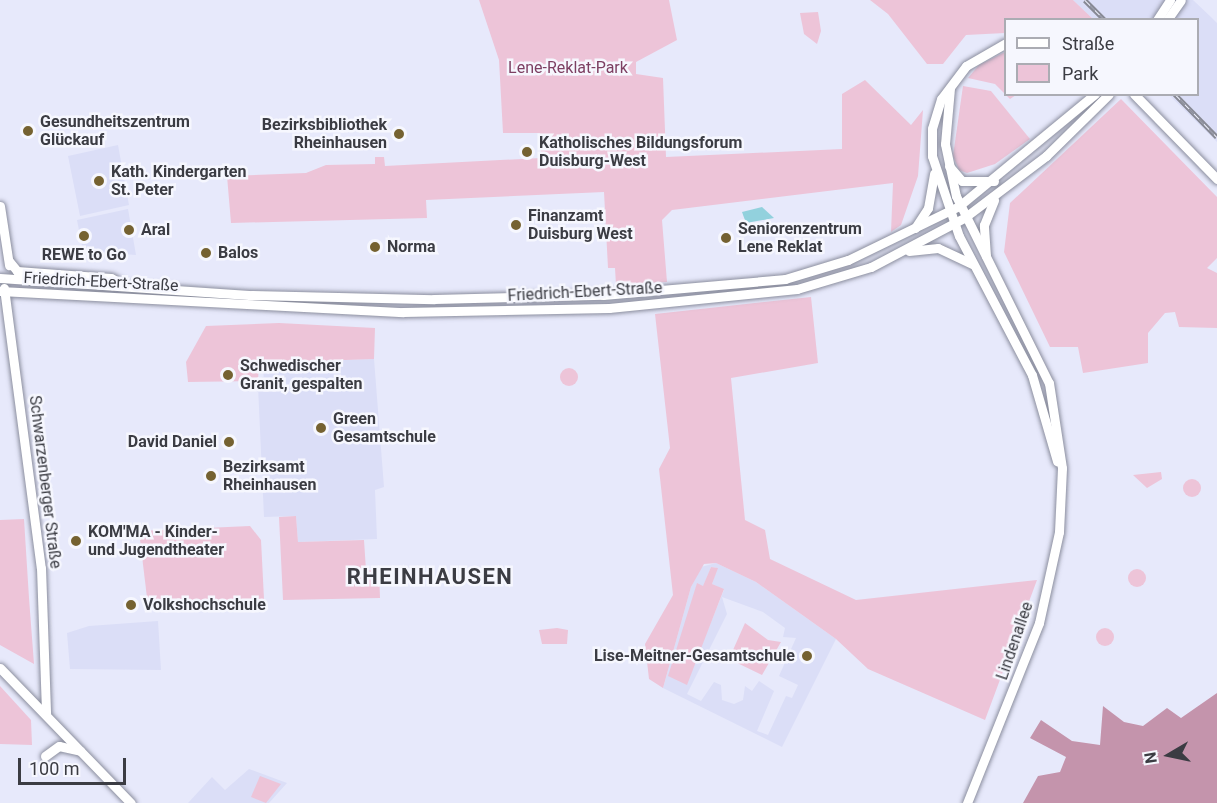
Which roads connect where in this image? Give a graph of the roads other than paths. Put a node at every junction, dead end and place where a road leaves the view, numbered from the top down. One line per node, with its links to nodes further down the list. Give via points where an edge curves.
1 (1170, 0): 3 (main road)
2 (1181, 0): 4 (main road)
3 (1157, 18)
4 (1168, 18)
5 (1004, 43): 6 (main road, via 976,57)
6 (950, 88): 10 (main road, Lindenallee); 11 (main road, via 935,114)
7 (1093, 96): 13 (main road, Friedrich-Ebert-Straße)
8 (1107, 96): 14 (main road, Friedrich-Ebert-Straße, via 1046,156)
9 (1136, 96): 12 (main road)
10 (947, 164): 13 (main road, via 962,181); 16 (main road, Lindenallee)
11 (934, 169): 17 (main road, Lindenallee); 20 (main road, via 928,208)
12 (1217, 179)
13 (996, 180): 16 (main road, Friedrich-Ebert-Straße)
14 (995, 198): 18 (main road, Friedrich-Ebert-Straße); 23 (main road, via 984,225)
15 (0, 206): 22 (main road, Schwarzenberger Straße)
16 (959, 206): 17 (main road, Friedrich-Ebert-Straße); 18 (main road, Lindenallee)
17 (948, 212): 19 (main road, Lindenallee); 20 (main road, Friedrich-Ebert-Straße)
18 (964, 218): 19 (main road, Friedrich-Ebert-Straße); 23 (main road, Lindenallee)
19 (954, 224): 21 (main road, Friedrich-Ebert-Straße); 24 (main road, Lindenallee)
20 (913, 231): 26 (main road, Friedrich-Ebert-Straße, via 800,276 645,292 386,299)
21 (904, 252): 24 (main road, via 938,248); 27 (main road, Friedrich-Ebert-Straße, via 797,289 609,308 294,310)
22 (9, 261): 25 (main road, Schwarzenberger Straße); 26 (main road, Friedrich-Ebert-Straße, via 17,271 111,278)
23 (987, 261): 28 (main road, Lindenallee, via 1025,327 1048,383 1060,431)
24 (972, 265): 28 (main road, Lindenallee, via 1032,375)
25 (2, 276): 26 (main road, Friedrich-Ebert-Straße); 27 (main road, Schwarzenberger Straße)
26 (125, 286)
27 (3, 291): 30 (main road, Schwarzenberger Straße, via 41,568)
28 (1060, 481): 34 (main road, Lindenallee, via 1059,532 1039,623)
29 (0, 668): 30 (main road)
30 (46, 714): 31 (main road)
31 (81, 751): 32 (main road, via 59,746); 33 (main road)
32 (45, 756)
33 (131, 803)
34 (967, 803)

